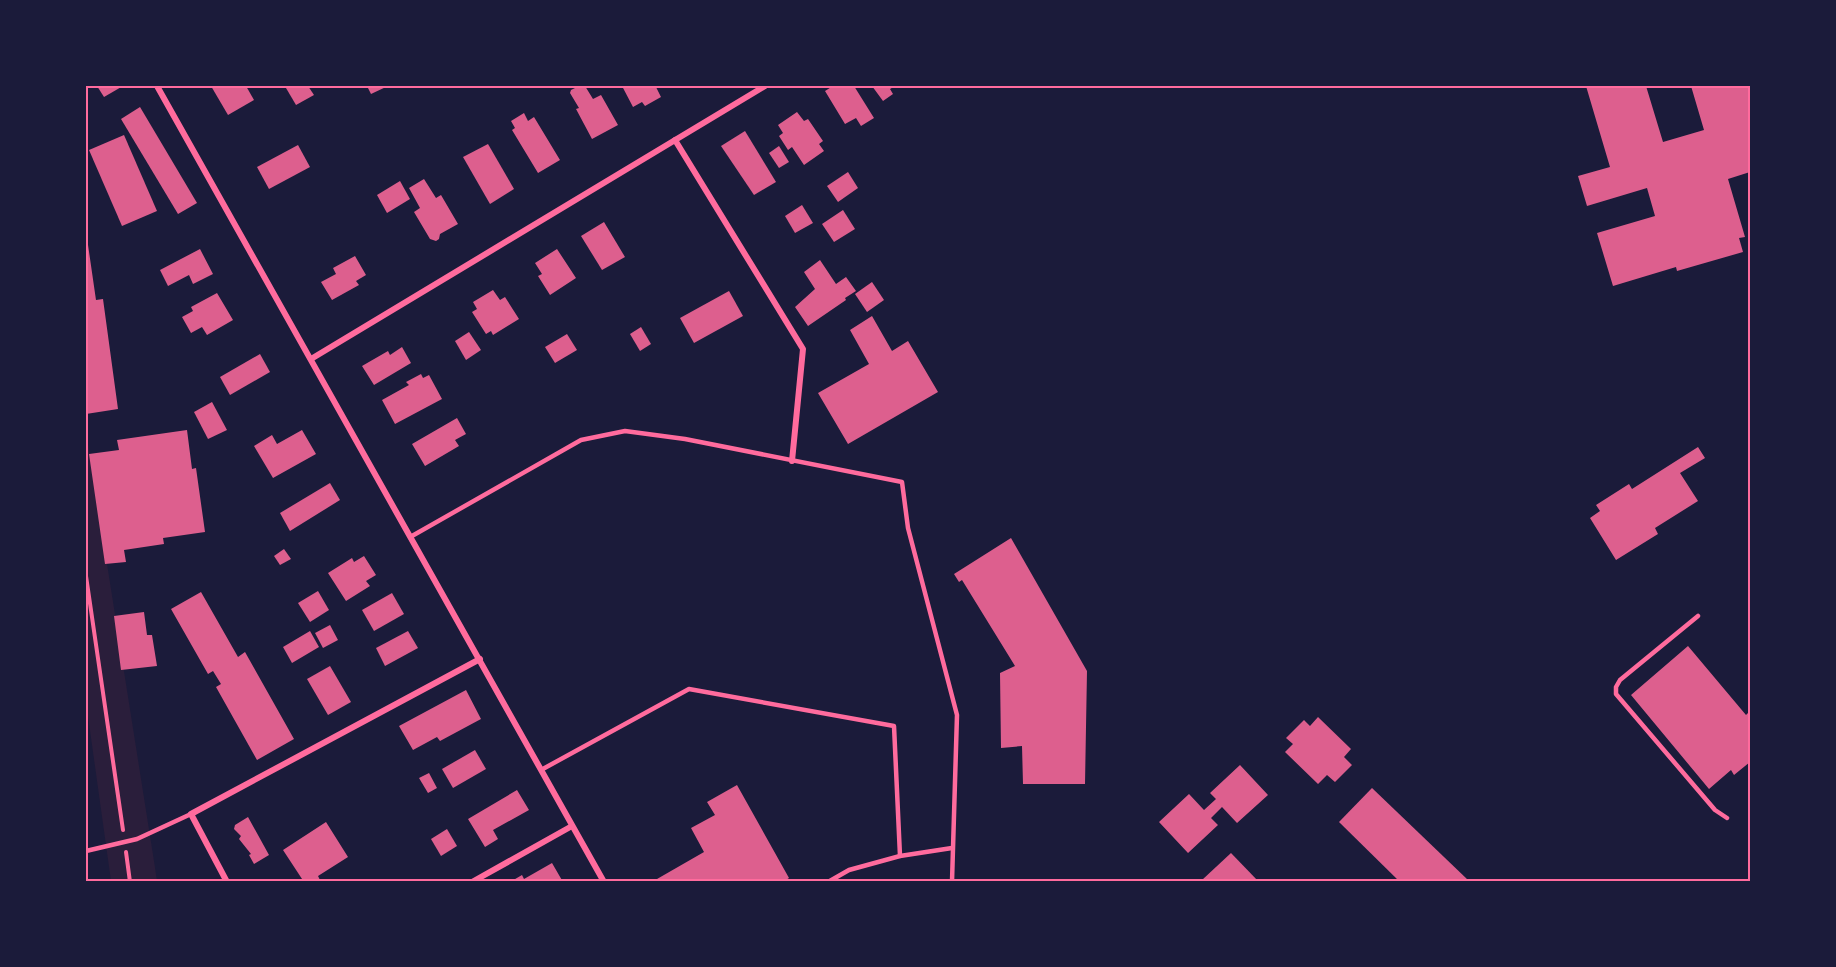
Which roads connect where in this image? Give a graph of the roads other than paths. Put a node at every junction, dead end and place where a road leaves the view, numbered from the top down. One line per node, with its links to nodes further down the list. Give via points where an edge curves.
1 (157, 86): 4 (street)
2 (765, 86): 3 (street)
3 (675, 140): 4 (street); 5 (street, via 803,350)
4 (311, 359): 6 (street)
5 (792, 461): 6 (lane, via 625,431 581,440); 13 (lane, via 902,482 908,528 957,715)
6 (412, 536): 8 (street)
7 (1698, 616): 11 (lane, via 1620,680 1616,694 1715,810)
8 (480, 659): 9 (street); 10 (street)
9 (541, 770): 12 (street); 15 (lane, via 689,688 894,726)
10 (191, 814): 14 (lane, via 137,839); 16 (street)
11 (1727, 818)
12 (572, 826): 17 (street); 18 (street)
13 (952, 848): 15 (lane); 20 (lane)
14 (86, 851)
15 (900, 856): 19 (lane, via 849,870)
16 (227, 882)
17 (472, 882)
18 (604, 882)
19 (828, 882)
20 (952, 882)

